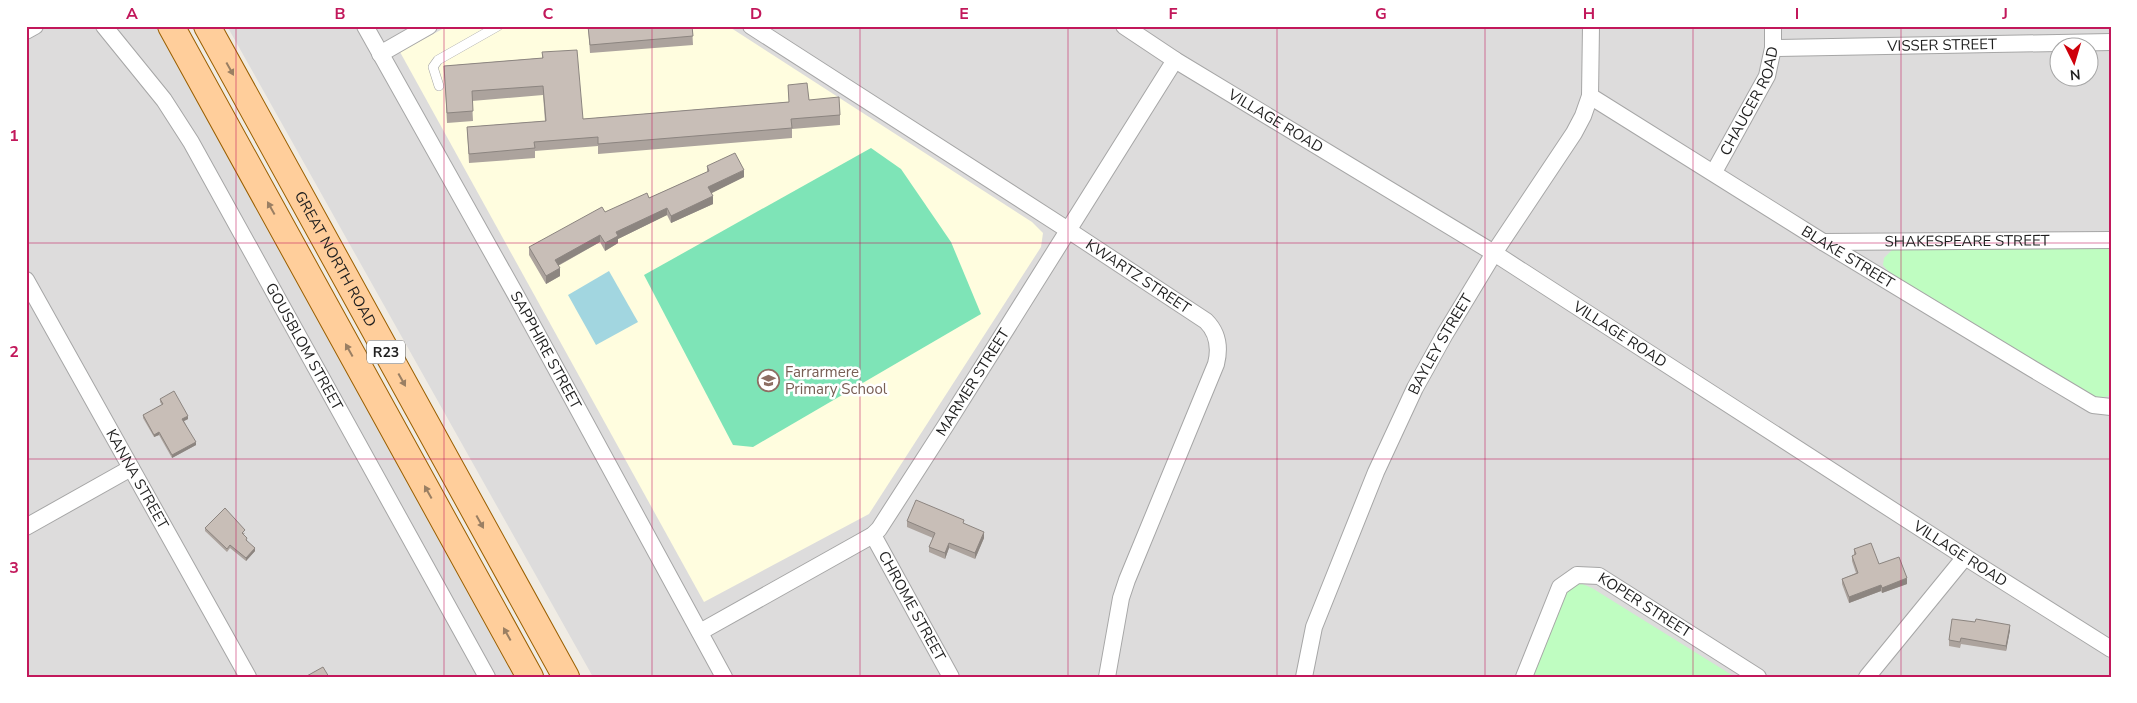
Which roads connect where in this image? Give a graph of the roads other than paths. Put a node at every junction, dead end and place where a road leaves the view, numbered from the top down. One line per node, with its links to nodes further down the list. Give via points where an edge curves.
1 (35, 26): 12 (street)
2 (104, 26): 33 (street, GOUSBLOM STREET, via 164,100 191,142)
3 (172, 26): 34 (main road, R23, one-way to 3)
4 (207, 26): 35 (main road, GREAT NORTH ROAD / R23, one-way to 35)
5 (365, 26): 15 (street, SAPPHIRE STREET)
6 (429, 26): 15 (street)
7 (498, 26): 17 (lane, via 438,60 433,67)
8 (751, 26): 20 (street, KWARTZ STREET)
9 (1124, 26): 16 (street, VILLAGE ROAD)
10 (1591, 26): 18 (street, BAYLEY STREET)
11 (1773, 26): 14 (street, CHAUCER ROAD)
12 (26, 31)
13 (2111, 42): 14 (street, VISSER STREET)
14 (1774, 48): 19 (street, CHAUCER ROAD, via 1767,76)
15 (380, 54): 30 (street, SAPPHIRE STREET)
16 (1175, 60): 20 (street, MARMER STREET); 23 (street, VILLAGE ROAD)
17 (439, 86)
18 (1590, 96): 19 (street, BLAKE STREET); 23 (street, BAYLEY STREET, via 1574,133)
19 (1714, 172): 22 (street, BLAKE STREET)
20 (1068, 230): 28 (street, MARMER STREET, via 946,426); 38 (street, KWARTZ STREET, via 1206,321 1218,342 1216,364 1121,598)
21 (2111, 240): 22 (street, SHAKESPEARE STREET)
22 (1823, 242): 25 (street, BLAKE STREET, via 2093,404)
23 (1494, 253): 29 (street, VILLAGE ROAD); 39 (street, BAYLEY STREET, via 1445,334 1398,423 1314,627)
24 (27, 284): 26 (street, KANNA STREET)
25 (2111, 407)
26 (131, 468): 27 (street); 32 (street, KANNA STREET)
27 (26, 527)
28 (873, 535): 30 (street, MARMER STREET); 37 (street, CHROME STREET)
29 (1965, 557): 31 (street, VILLAGE ROAD); 42 (street)
30 (700, 632): 36 (street, SAPPHIRE STREET)
31 (2111, 649)
32 (248, 677)
33 (487, 677)
34 (530, 677)
35 (566, 677)
36 (724, 677)
37 (951, 677)
38 (1107, 677)
39 (1304, 677)
40 (1524, 677): 41 (street, KOPER STREET, via 1560,587 1577,575 1588,575 1599,576 1616,586)
41 (1758, 677)
42 (1868, 677)

